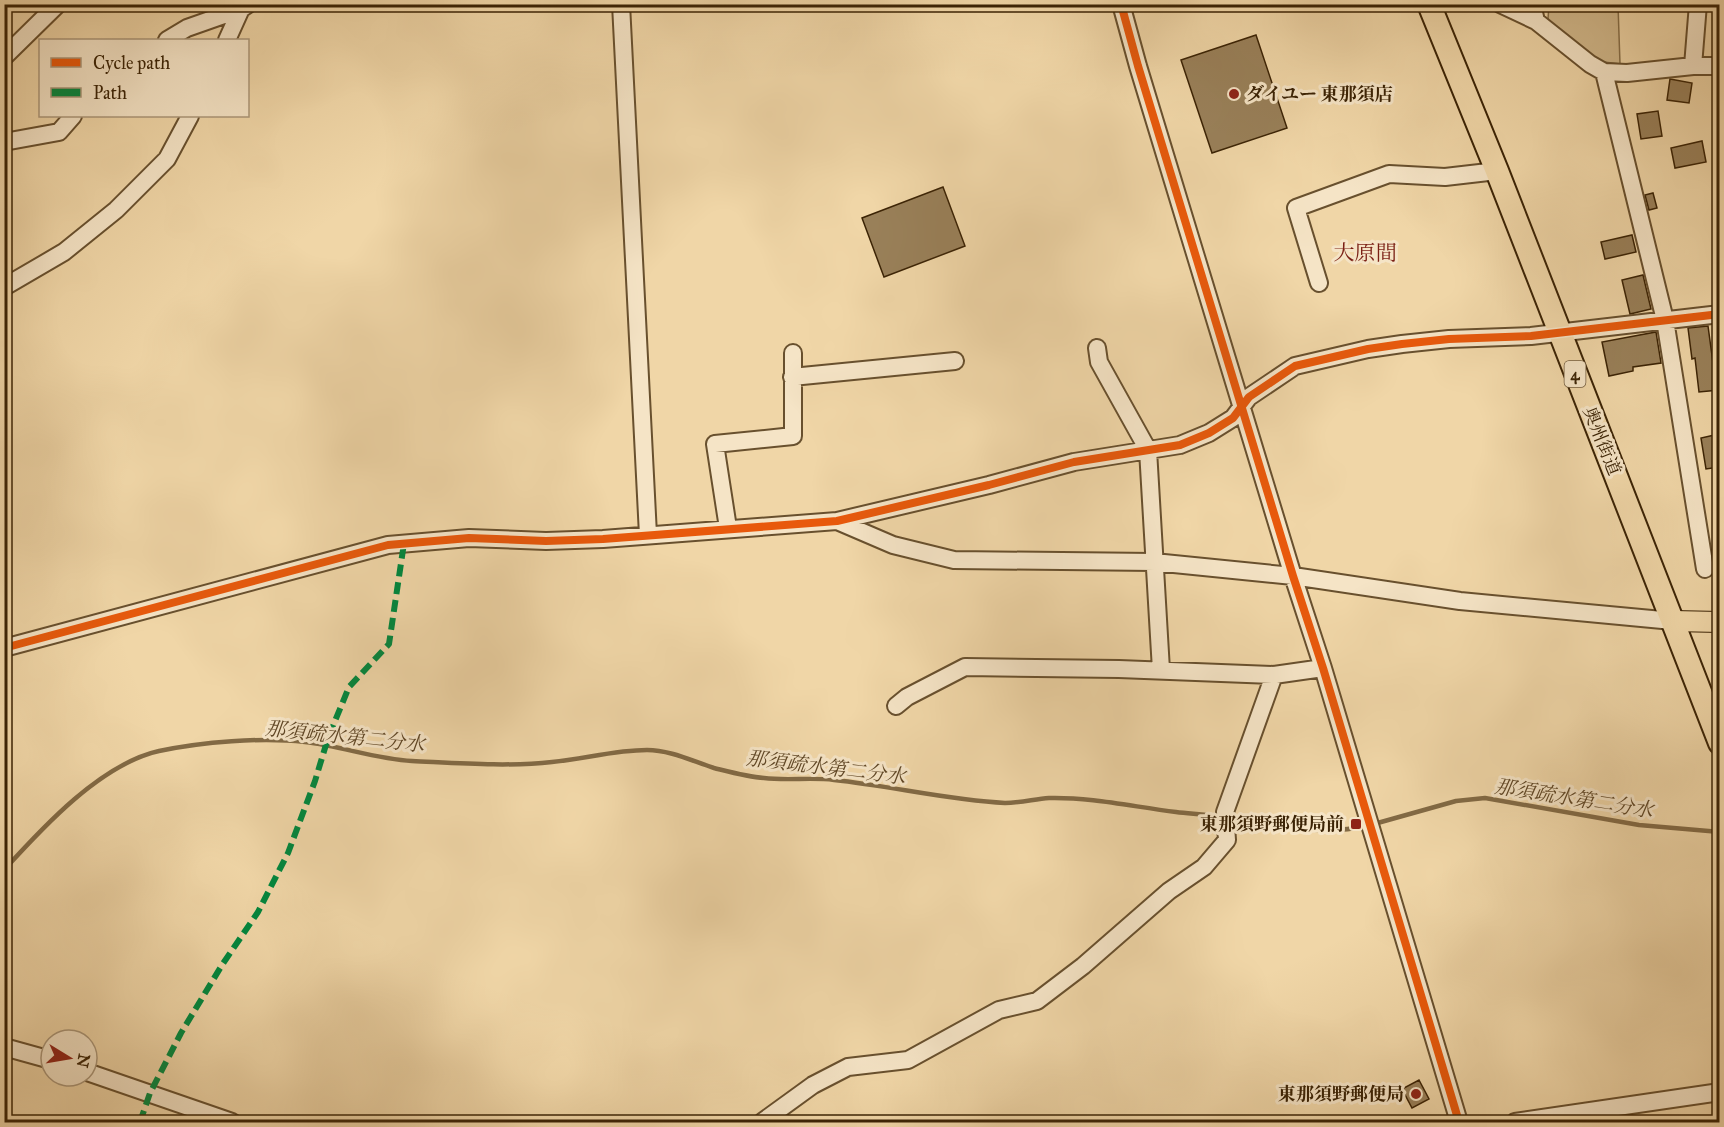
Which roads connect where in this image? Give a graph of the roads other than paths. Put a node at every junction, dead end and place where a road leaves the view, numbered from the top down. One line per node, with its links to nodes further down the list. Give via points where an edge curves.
1 (58, 4): 11 (street)
2 (621, 4): 32 (street)
3 (1121, 4): 28 (street)
4 (1500, 4): 8 (street)
5 (1698, 4): 12 (street)
6 (245, 7): 9 (street, via 187,28); 10 (street)
7 (1433, 9): 18 (highway, 奥州街道 / 4)
8 (1534, 13): 14 (street)
9 (169, 39)
10 (228, 39)
11 (4, 57)
12 (1692, 66): 13 (street); 14 (street)
13 (1719, 66)
14 (1604, 72): 22 (street)
15 (72, 117): 17 (street, via 59,132)
16 (189, 117): 20 (street, via 167,159 116,210 64,252)
17 (4, 142)
18 (1497, 171): 19 (street, via 1445,177 1389,174 1296,208); 23 (highway, 奥州街道 / 4)
19 (1319, 283)
20 (4, 287)
21 (1719, 314): 22 (street)
22 (1665, 320): 23 (street); 34 (street)
23 (1559, 333): 28 (street, via 1449,339 1368,349 1295,366); 36 (highway, 奥州街道 / 4)
24 (1097, 348): 29 (street, via 1099,362)
25 (793, 353): 27 (street)
26 (955, 362): 27 (street)
27 (792, 376): 31 (street, via 793,436 715,444)
28 (1241, 407): 29 (street, via 1233,418 1209,434 1180,445); 35 (street)
29 (1149, 450): 30 (street, via 1074,462); 33 (street)
30 (837, 521): 31 (street); 33 (street, via 893,545 954,560)
31 (728, 528): 32 (street)
32 (648, 535): 38 (street, via 546,541 469,538 388,545)
33 (1154, 562): 35 (street); 40 (street)
34 (1705, 569)
35 (1293, 576): 36 (street, via 1460,601); 39 (street)
36 (1673, 621): 37 (main road); 43 (highway, 奥州街道 / 4)
37 (1719, 622)
38 (4, 648)
39 (1323, 668): 41 (street); 50 (street)
40 (1161, 670): 41 (street); 42 (street, via 965,667)
41 (1274, 675): 49 (street, via 1225,812 1227,840 1204,867 1169,891 1037,1001 999,1010 908,1060 848,1067 813,1085)
42 (896, 706)
43 (1719, 743)
44 (4, 1047): 45 (street)
45 (39, 1057)
46 (99, 1076): 48 (street)
47 (1719, 1092): 51 (street)
48 (232, 1122)
49 (762, 1122)
50 (1459, 1122)
51 (1515, 1122)

